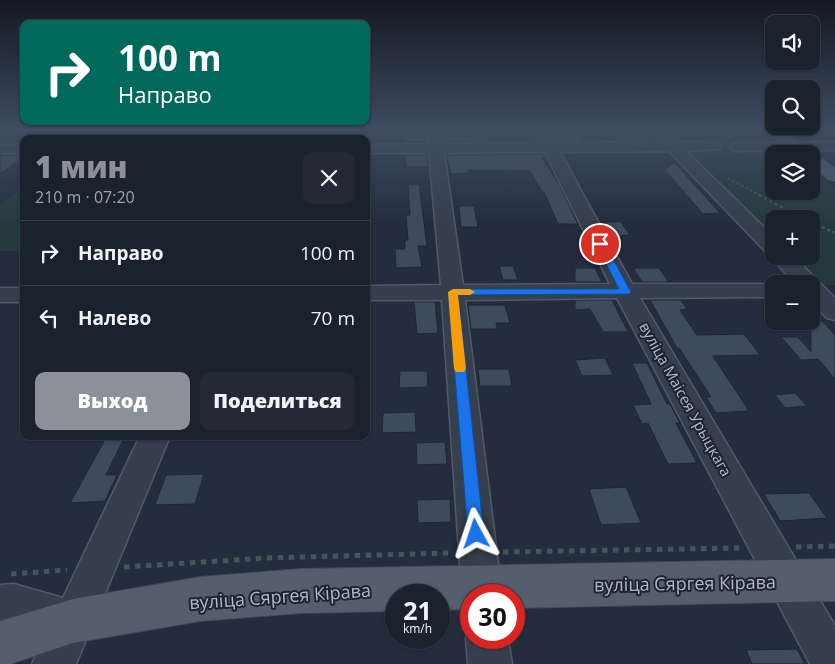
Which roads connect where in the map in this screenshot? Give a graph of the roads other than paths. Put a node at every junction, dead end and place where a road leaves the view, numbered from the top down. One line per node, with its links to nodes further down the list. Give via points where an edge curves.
1 (437, 162): 10 (street)
2 (558, 162): 11 (street, вуліца Маісея Урыцкага)
3 (689, 162): 6 (street)
4 (820, 165): 5 (main road)
5 (835, 176)
6 (765, 240)
7 (791, 265): 8 (street)
8 (802, 275)
9 (765, 290): 11 (street)
10 (453, 292): 11 (street); 12 (street); 19 (street)
11 (626, 292): 18 (street, вуліца Маісея Урыцкага)
12 (370, 293)
13 (820, 293): 16 (street)
14 (0, 294): 15 (street)
15 (20, 294)
16 (835, 312)
17 (153, 440): 22 (street)
18 (779, 564): 19 (main road, вуліца Сяргея Кірава); 20 (main road, вуліца Сяргея Кірава); 27 (street, вуліца Маісея Урыцкага)
19 (480, 578): 22 (main road, вуліца Сяргея Кірава, via 200,599)
20 (835, 580)
21 (0, 604): 22 (street, via 14,604)
22 (73, 621): 23 (main road, вуліца Сяргея Кірава); 25 (street)
23 (0, 644)
24 (488, 649): 26 (street)
25 (54, 664)
26 (490, 664)
27 (833, 664)

